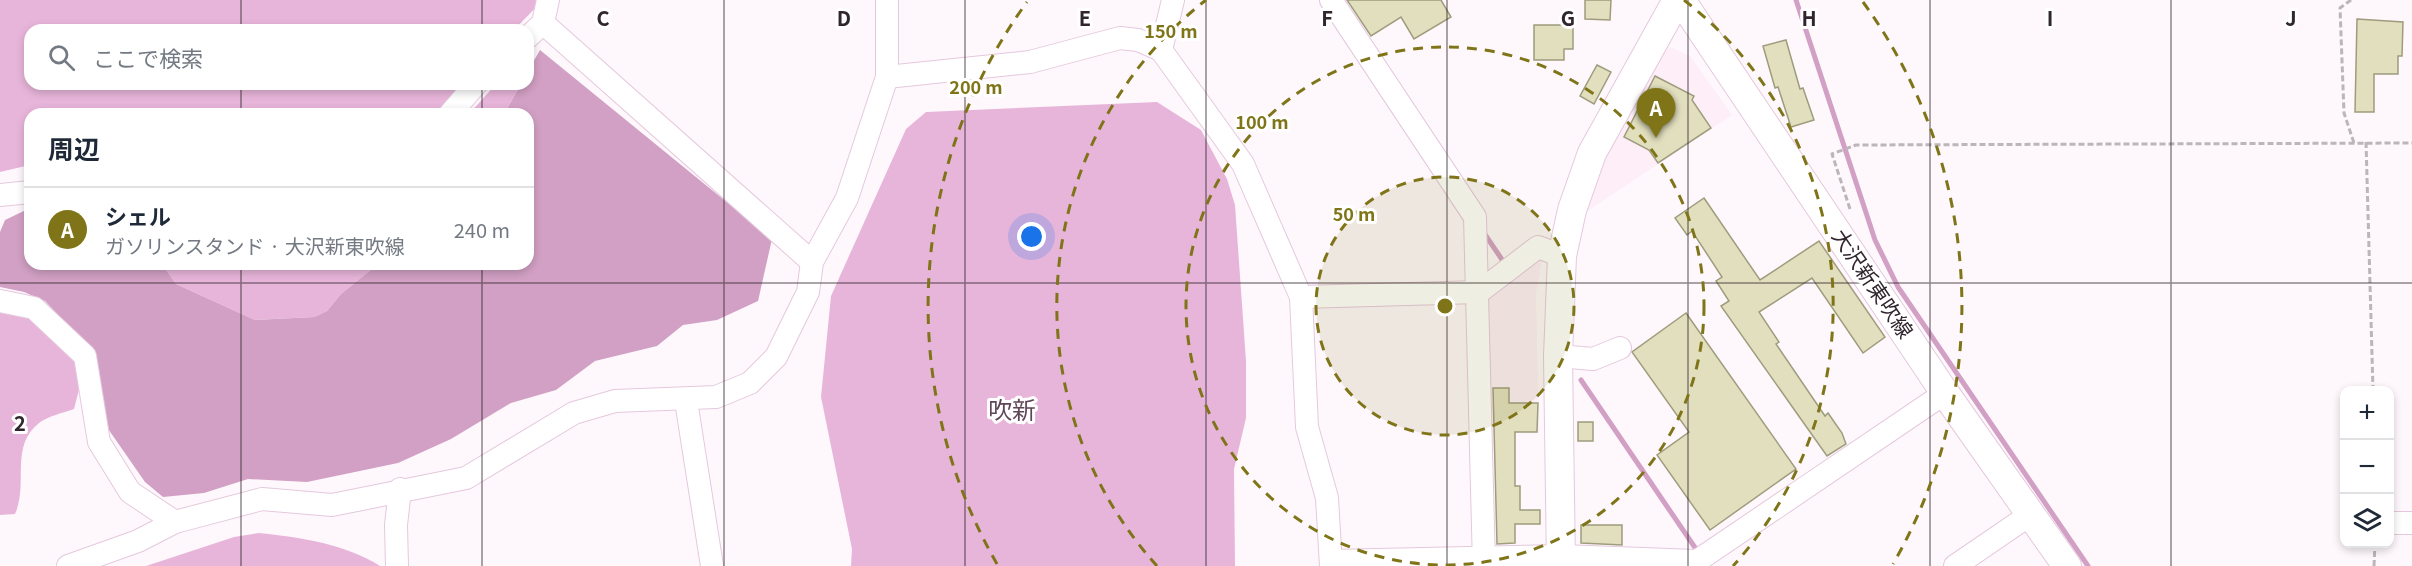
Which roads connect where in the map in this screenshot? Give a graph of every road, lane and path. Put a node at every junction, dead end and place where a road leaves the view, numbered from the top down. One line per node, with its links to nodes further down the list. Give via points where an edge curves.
1 (548, 0): 7 (street)
2 (887, 0): 9 (street)
3 (1173, 0): 8 (street)
4 (1330, 0): 20 (street, via 1475,217)
5 (1679, 0): 18 (main road, 大沢新東吹線, via 1592,153 1572,210); 26 (main road, 大沢新東吹線)
6 (2351, 0): 13 (path, via 2340,8 2344,113)
7 (536, 30): 19 (street)
8 (1161, 50): 9 (street, via 1138,40 1120,38 1030,62); 21 (street, via 1243,164)
9 (887, 77): 19 (street, via 847,198)
10 (471, 90): 11 (street)
11 (455, 108)
12 (2366, 142): 13 (path); 14 (path); 25 (path)
13 (2354, 143): 17 (path, via 1856,145 1832,154)
14 (2412, 143)
15 (24, 193): 16 (street)
16 (0, 195)
17 (1851, 210)
18 (1562, 256): 20 (street, via 1538,247); 24 (main road, 大沢新東吹線)
19 (812, 262): 27 (street, via 808,292 776,357 741,389)
20 (1479, 292): 21 (street); 35 (street)
21 (1301, 297): 37 (street, via 1307,427 1327,498)
22 (0, 301): 30 (street, via 34,308 85,356 99,442 130,492)
23 (1620, 348): 24 (street, via 1593,360)
24 (1558, 356): 34 (main road, 大沢新東吹線)
25 (2373, 386)
26 (1945, 393): 29 (main road, 大沢新東吹線); 38 (street)
27 (686, 400): 28 (street, via 615,401 574,413 466,478); 41 (street)
28 (400, 489): 30 (street, via 332,504 262,499); 40 (street)
29 (2031, 514): 36 (main road, 大沢新東吹線); 42 (street)
30 (175, 522): 39 (street, via 138,541)
31 (2394, 523): 32 (street)
32 (2412, 523)
33 (2375, 548): 43 (path)
34 (1561, 561): 35 (street); 38 (street)
35 (1484, 563): 37 (street)
36 (2058, 563)
37 (1331, 564)
38 (1698, 564)
39 (68, 566)
40 (397, 566)
41 (712, 566)
42 (1955, 566)
43 (2374, 566)

